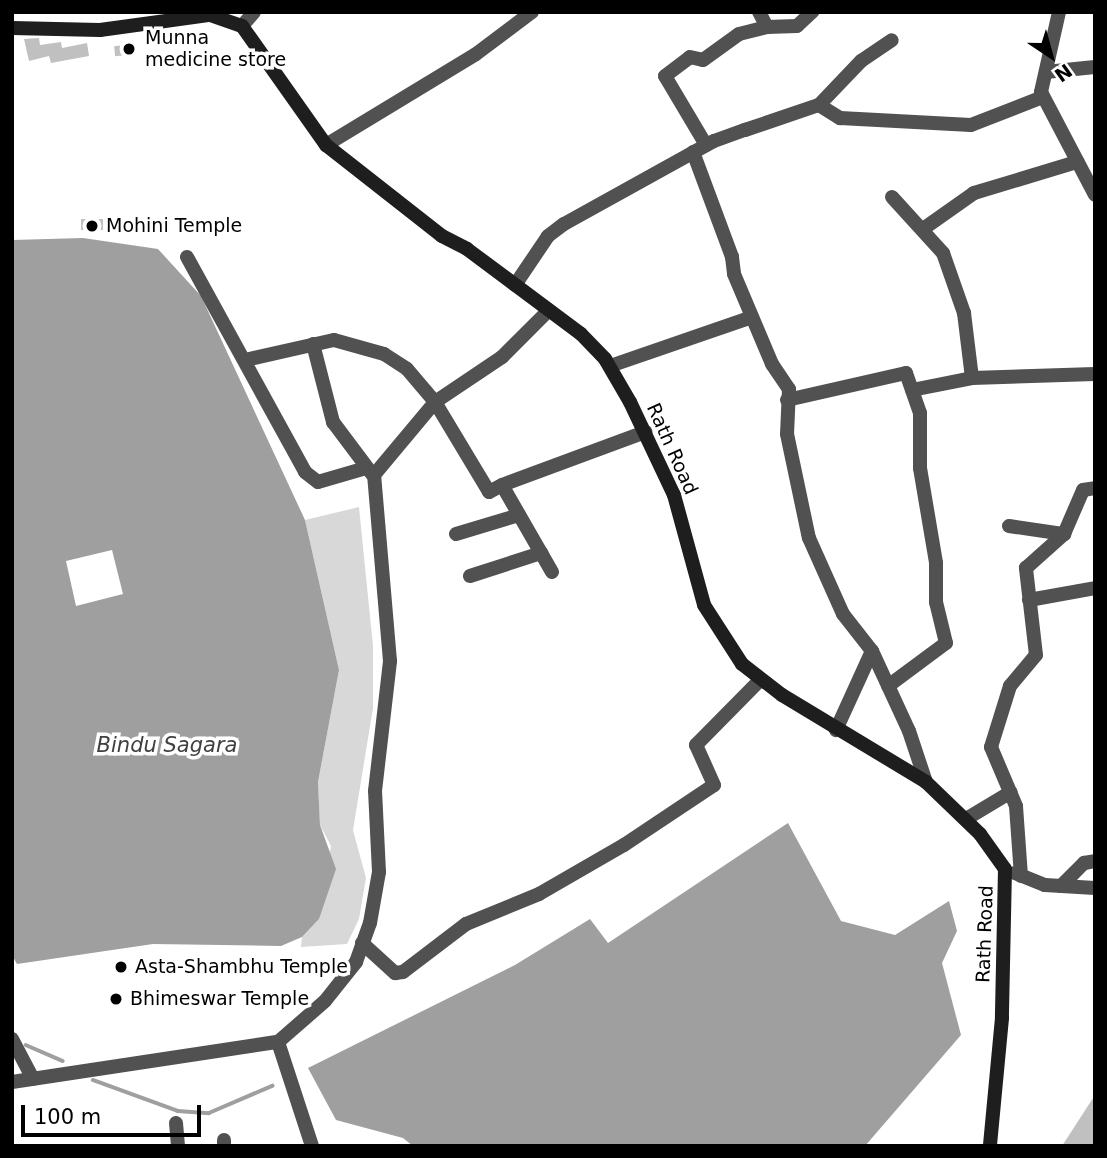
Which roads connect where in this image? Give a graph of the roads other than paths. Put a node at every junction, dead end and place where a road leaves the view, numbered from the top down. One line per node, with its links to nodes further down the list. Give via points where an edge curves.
1 (254, 12): 7 (street)
2 (532, 12): 15 (street, via 476,54)
3 (759, 12): 8 (street)
4 (812, 12): 8 (street, via 797,26)
5 (1059, 12): 12 (street)
6 (196, 14): 7 (street); 9 (street, via 100,30)
7 (242, 26): 15 (street, Rath Road)
8 (767, 27): 16 (street, via 739,34 703,60 690,57 666,76)
9 (12, 28)
10 (892, 40): 14 (street, via 861,61)
11 (1095, 67): 12 (street)
12 (1046, 72): 13 (street)
13 (1043, 97): 14 (street, via 971,125 852,120); 17 (street)
14 (819, 105): 16 (street)
15 (326, 145): 22 (street, Rath Road, via 442,236)
16 (699, 149): 22 (street, via 548,236); 24 (street)
17 (1085, 168): 18 (street); 20 (street, via 974,193)
18 (1095, 195)
19 (892, 197): 20 (street)
20 (923, 229): 29 (street, via 943,253 964,313)
21 (187, 257): 26 (street)
22 (515, 285): 23 (street, Rath Road)
23 (549, 310): 27 (street, Rath Road, via 581,334); 32 (street, via 502,357)
24 (752, 317): 27 (street); 31 (street, via 789,389)
25 (313, 344): 26 (street); 32 (street, via 334,340 384,354 407,369); 34 (street, via 333,422)
26 (245, 359): 34 (street, via 312,480)
27 (610, 366): 33 (street, Rath Road)
28 (1095, 374): 29 (street)
29 (972, 378): 30 (street)
30 (912, 390): 31 (street, via 906,373); 48 (street, via 920,413 920,468 936,564 936,603 946,643)
31 (787, 400): 46 (street, via 787,434 809,538 843,614)
32 (435, 402): 34 (street); 35 (street, via 489,492)
33 (645, 432): 35 (street); 47 (street, Rath Road, via 674,495 704,605 743,664)
34 (370, 472): 58 (street, via 390,662 374,791 379,872)
35 (502, 485): 37 (street)
36 (1095, 488): 40 (street, via 1083,490)
37 (519, 515): 39 (street); 41 (street)
38 (1009, 526): 40 (street)
39 (456, 534)
40 (1064, 534): 45 (street, via 1026,568)
41 (541, 553): 42 (street); 43 (street)
42 (552, 572)
43 (470, 576)
44 (1095, 588): 45 (street)
45 (1029, 600): 51 (street, via 1036,655 1010,686 991,747)
46 (872, 651): 48 (street); 49 (street)
47 (760, 680): 49 (street, Rath Road); 58 (street, via 696,745 713,785 635,837 539,894 466,923 403,972 395,973)
48 (888, 686): 50 (street)
49 (836, 730): 50 (street, Rath Road)
50 (926, 782): 52 (street, Rath Road)
51 (1010, 792): 52 (street); 55 (street, via 1016,806)
52 (966, 819): 54 (street, Rath Road)
53 (1095, 861): 56 (street, via 1084,863)
54 (1005, 869): 55 (street); 66 (street, Rath Road, via 1002,1018)
55 (1021, 876): 56 (street)
56 (1061, 886): 57 (street)
57 (1095, 887)
58 (362, 943): 60 (street, via 356,962 326,1002)
59 (12, 1039): 61 (street)
60 (278, 1042): 61 (street); 65 (street)
61 (33, 1079): 62 (street)
62 (12, 1082)
63 (176, 1122): 64 (street)
64 (178, 1146)
65 (312, 1146)
66 (990, 1146)

